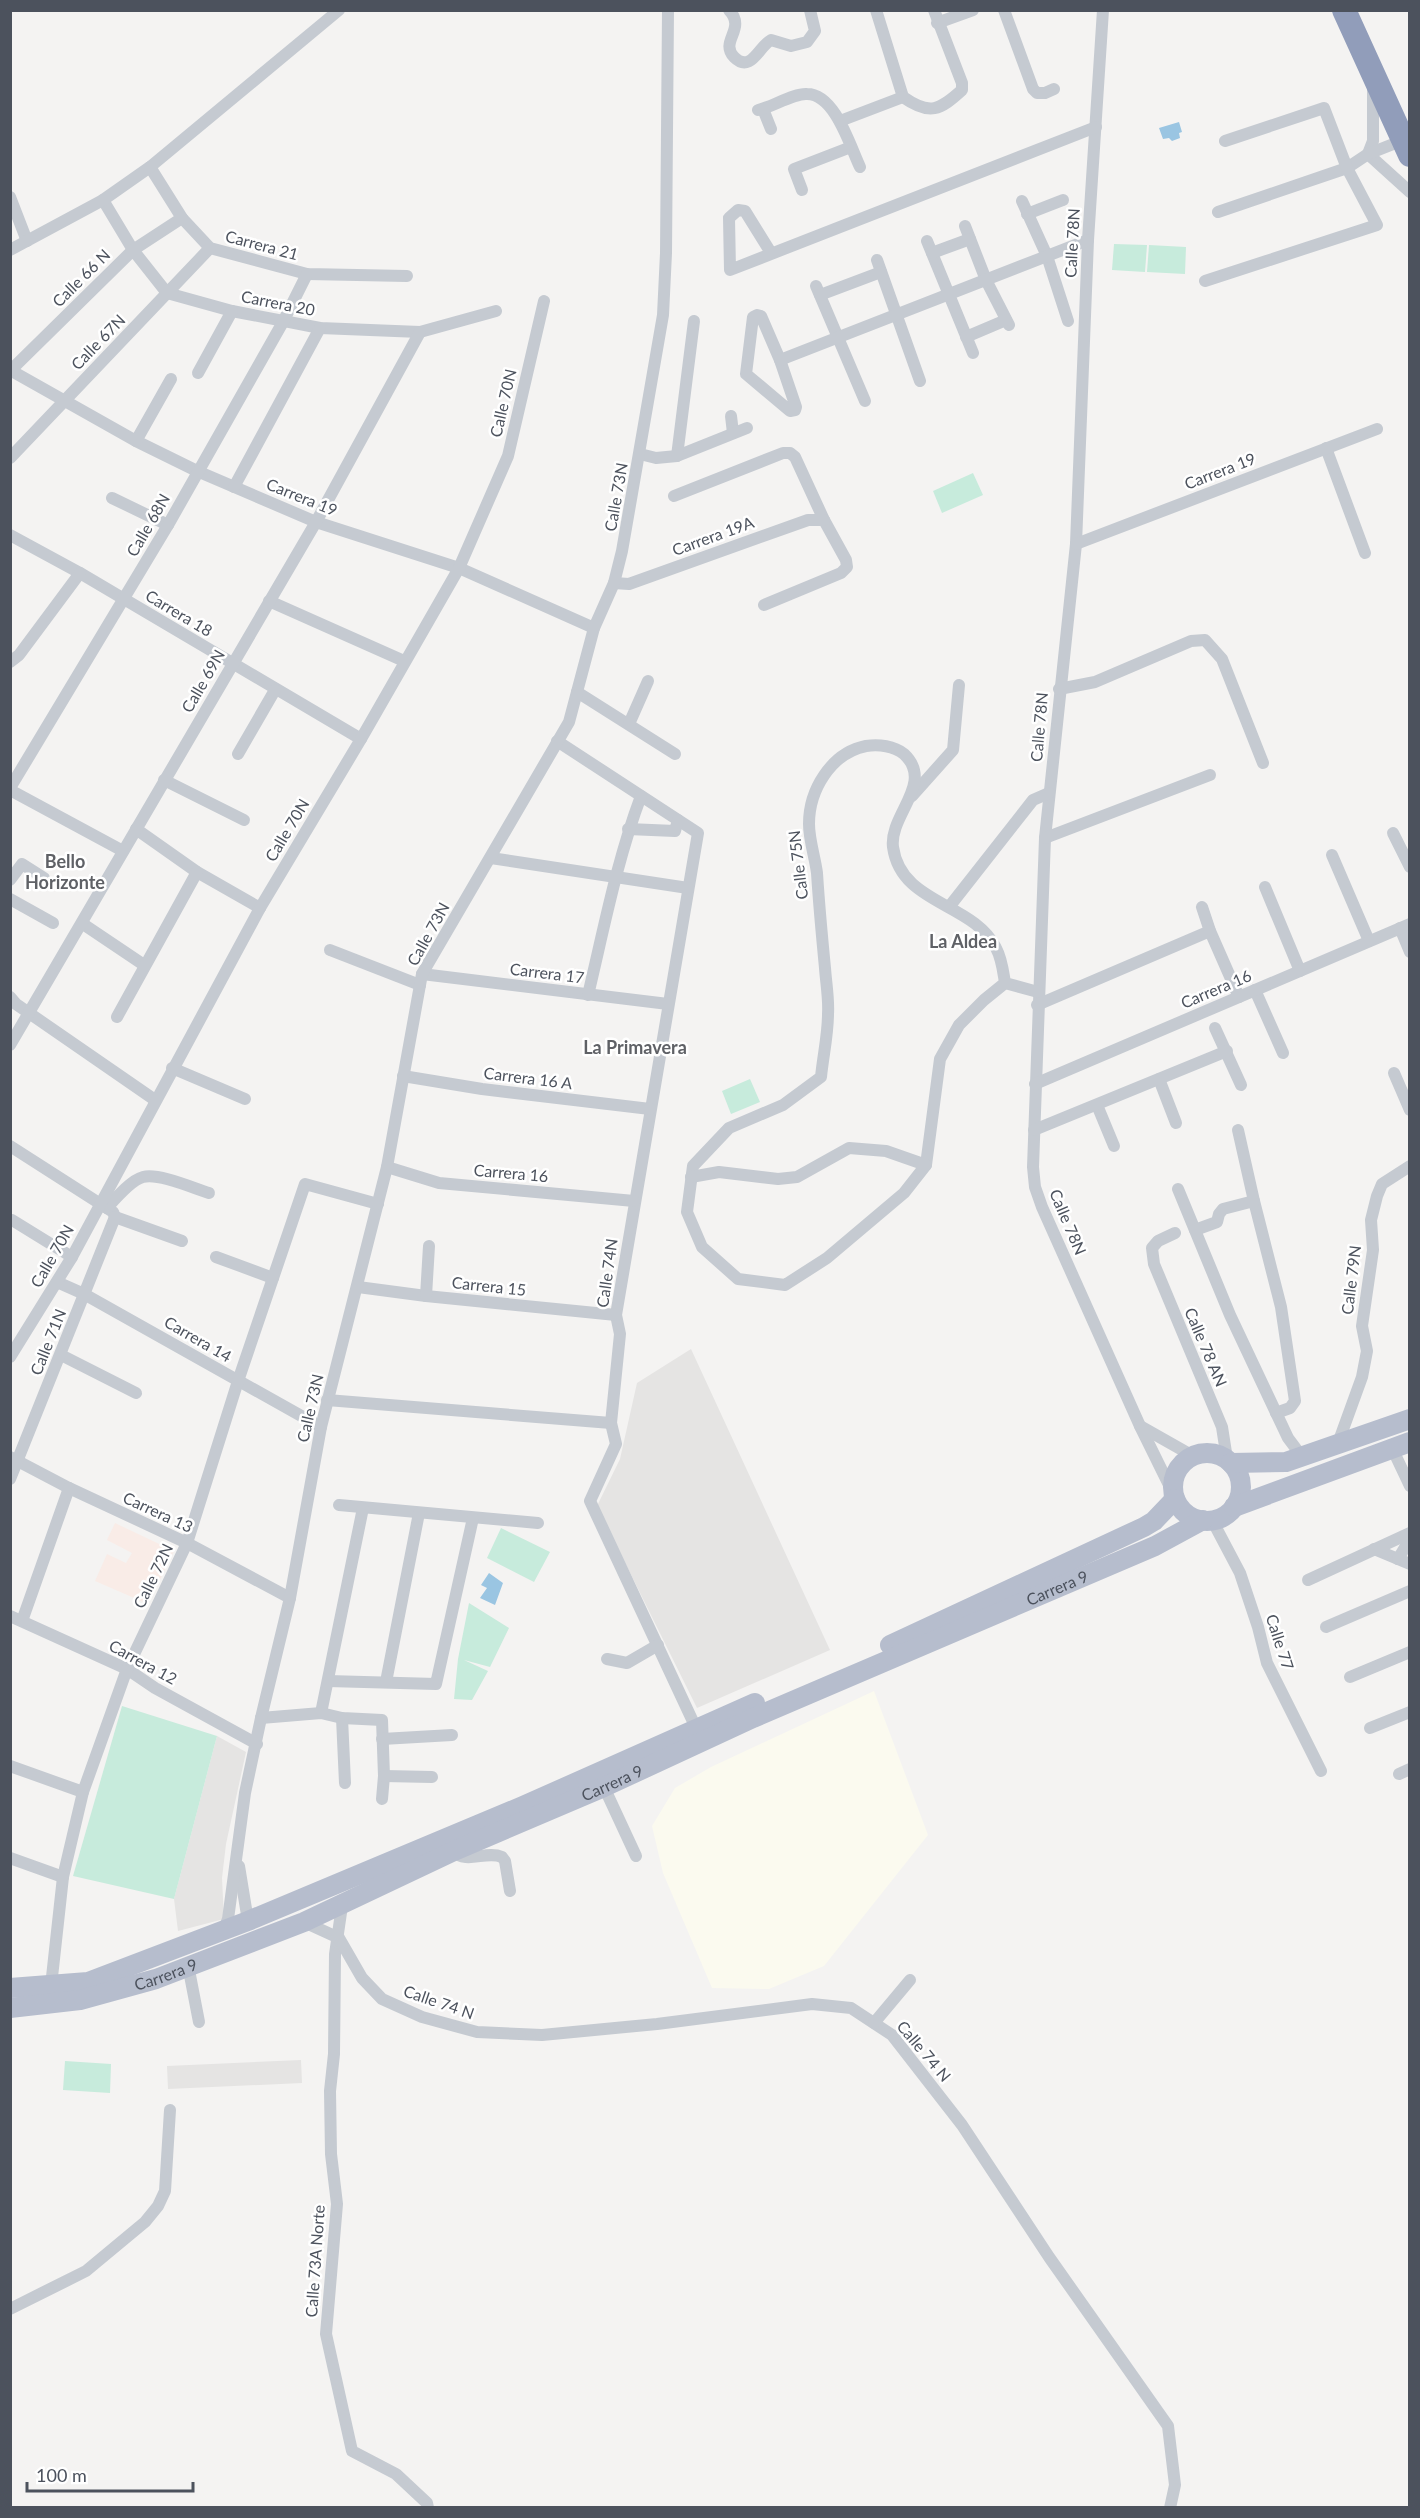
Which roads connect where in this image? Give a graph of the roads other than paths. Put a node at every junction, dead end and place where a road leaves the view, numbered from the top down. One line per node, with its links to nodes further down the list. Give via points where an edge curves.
1 (339, 10): 22 (street)
2 (668, 10): 76 (street, Calle 73N, via 663,315)
3 (729, 10): 4 (street, via 736,28 729,51 742,62 758,55 771,40 791,46 807,42 815,31)
4 (810, 10)
5 (876, 10): 14 (street)
6 (934, 10): 11 (street)
7 (973, 10): 11 (street)
8 (1004, 10): 13 (street, via 1033,89 1045,93)
9 (1103, 10): 16 (street, Calle 78N)
10 (1344, 10): 12 (highway)
11 (937, 23): 14 (street, via 962,90 936,109 914,105)
12 (1373, 74): 19 (highway); 21 (street, via 1373,141)
13 (1054, 89)
14 (903, 97): 15 (street)
15 (840, 121): 17 (street, via 819,96 806,93 760,109); 20 (street)
16 (1096, 127): 36 (street, Calle 78N); 42 (street)
17 (771, 129)
18 (1225, 141): 24 (street, via 1324,108)
19 (1407, 144): 21 (street)
20 (851, 147): 23 (street); 25 (street, via 794,170)
21 (1368, 154): 24 (street); 26 (street)
22 (150, 167): 28 (street); 33 (street, Carrera 21)
23 (860, 168)
24 (1347, 168): 31 (street); 48 (street, via 1377,225)
25 (802, 190)
26 (1410, 192)
27 (10, 197): 37 (street)
28 (103, 200): 37 (street); 41 (street)
29 (1063, 200): 32 (street)
30 (1022, 201): 32 (street)
31 (1218, 212)
32 (1027, 214): 44 (street)
33 (182, 218): 39 (street, Carrera 21); 41 (street, Calle 66 N)
34 (965, 226): 35 (street)
35 (970, 239): 43 (street); 47 (street)
36 (1088, 240): 44 (street); 87 (street, Calle 78N)
37 (27, 241): 40 (street)
38 (927, 241): 43 (street)
39 (210, 248): 45 (street, Carrera 21); 49 (street, Calle 67N)
40 (10, 250)
41 (133, 250): 49 (street); 64 (street, Calle 66 N)
42 (771, 253): 42 (street, via 730,270 731,214 744,211)
43 (932, 253): 50 (street)
44 (1047, 256): 47 (street); 56 (street)
45 (307, 274): 46 (street, Carrera 21); 57 (street, Calle 68N)
46 (407, 276)
47 (986, 280): 50 (street); 61 (street, via 1007,323)
48 (1205, 281)
49 (167, 293): 52 (street, Carrera 20); 68 (street, Calle 67N)
50 (949, 294): 54 (street); 61 (street)
51 (544, 301): 89 (street, Calle 70N, via 508,456)
52 (232, 311): 57 (street, Carrera 20); 65 (street)
53 (496, 311): 59 (street, Carrera 20)
54 (897, 314): 60 (street); 60 (street, via 879,266 818,290); 67 (street)
55 (694, 321): 77 (street)
56 (1068, 321)
57 (284, 322): 58 (street, Carrera 20); 79 (street, Calle 68N)
58 (320, 328): 59 (street, Carrera 20); 80 (street)
59 (420, 332): 84 (street, Calle 69N)
60 (838, 337): 63 (street); 69 (street)
61 (966, 337): 62 (street)
62 (973, 353)
63 (780, 360): 63 (street, via 796,407 795,410 790,411 746,375 753,317 760,316)
64 (11, 371): 68 (street, Carrera 19)
65 (198, 373)
66 (171, 379): 74 (street)
67 (920, 381)
68 (65, 400): 74 (street, Carrera 19); 78 (street, Calle 67N)
69 (865, 401)
70 (731, 417): 73 (street)
71 (747, 428): 73 (street)
72 (1377, 429): 75 (street, Carrera 19)
73 (733, 433): 77 (street)
74 (136, 441): 79 (street, Carrera 19)
75 (1326, 448): 87 (street, Carrera 19); 88 (street)
76 (640, 454): 77 (street, via 656,458); 91 (street, Calle 73N)
77 (677, 456)
78 (10, 458)
79 (197, 471): 80 (street, Carrera 19); 85 (street, Calle 68N)
80 (234, 487): 84 (street, Carrera 19)
81 (674, 496): 83 (street, via 790,453)
82 (112, 498): 85 (street)
83 (824, 520): 91 (street, Carrera 19A, via 808,520 629,584); 94 (street, via 847,567)
84 (316, 522): 89 (street, Carrera 19); 93 (street, Calle 69N)
85 (168, 525): 92 (street, Calle 68N)
86 (10, 535): 90 (street, Carrera 18)
87 (1076, 544): 101 (street, Calle 78N)
88 (1365, 553)
89 (459, 568): 95 (street, Carrera 19); 96 (street, Calle 70N)
90 (80, 573): 92 (street, Carrera 18); 97 (street)
91 (614, 583): 95 (street, Calle 73N)
92 (124, 599): 98 (street, Carrera 18); 112 (street, Calle 68N)
93 (269, 601): 96 (street); 98 (street, Calle 69N)
94 (764, 605)
95 (594, 628): 103 (street, Calle 73N)
96 (404, 661): 105 (street, Calle 70N)
97 (10, 662)
98 (232, 664): 102 (street, Carrera 18); 111 (street, Calle 69N)
99 (648, 681): 104 (street)
100 (959, 685): 115 (street, via 953,750)
101 (1059, 689): 109 (street, via 1095,682 1191,641 1205,640 1222,658); 113 (street, Calle 78N)
102 (275, 690): 105 (street, Carrera 18); 107 (street)
103 (577, 692): 104 (street); 106 (street, Calle 73N, via 568,722)
104 (629, 724): 108 (street)
105 (361, 740): 135 (street, Calle 70N)
106 (557, 741): 114 (street); 124 (street, Calle 73N)
107 (238, 754)
108 (675, 754)
109 (1263, 763)
110 (1210, 775): 121 (street)
111 (164, 780): 116 (street); 118 (street, Calle 69N)
112 (10, 789): 122 (street)
113 (1049, 793): 121 (street, Calle 78N); 133 (street, via 1033,800)
114 (641, 796): 117 (street); 119 (street)
115 (911, 796): 133 (street, Calle 75N, via 897,823 893,845 898,863 915,888); 179 (street, Calle 75N, via 915,779 910,760 897,748 873,745 853,749 833,763 820,779 809,824 828,1013 820,1077 783,1104 729,1128 693,1166)
116 (244, 820)
117 (678, 820): 119 (street, via 675,831); 131 (street, Calle 74N, via 698,833)
118 (136, 829): 122 (street, Calle 69N); 126 (street)
119 (628, 829): 127 (street)
120 (1393, 833): 125 (street)
121 (1045, 838): 148 (street, Calle 78N)
122 (123, 851): 137 (street, Calle 69N)
123 (1332, 855): 140 (street)
124 (491, 858): 127 (street); 145 (street, Calle 73N)
125 (1410, 867)
126 (197, 872): 135 (street); 143 (street)
127 (615, 877): 131 (street); 149 (street)
128 (44, 878): 129 (street, via 22,864)
129 (10, 880)
130 (1265, 887): 144 (street)
131 (688, 888): 152 (street, Calle 74N)
132 (10, 899): 136 (street)
133 (949, 907): 146 (street, Calle 75N, via 986,933 996,946)
134 (1203, 907): 139 (street)
135 (260, 908): 160 (street, Calle 70N)
136 (53, 923)
137 (83, 924): 143 (street); 154 (street, Calle 69N)
138 (1405, 926): 140 (street, Carrera 16); 142 (street)
139 (1210, 931): 151 (street); 153 (street)
140 (1369, 941): 144 (street, Carrera 16)
141 (330, 950): 145 (street, Carrera 17)
142 (1410, 952)
143 (144, 965): 155 (street)
144 (1300, 971): 147 (street, Carrera 16)
145 (421, 979): 149 (street, Carrera 17); 162 (street, Calle 73N)
146 (1005, 983): 148 (street); 176 (street, via 959,1024 940,1059)
147 (1255, 990): 151 (street, Carrera 16); 159 (street)
148 (1038, 992): 153 (street, Calle 78N)
149 (588, 994): 152 (street, Carrera 17)
150 (10, 997): 154 (street)
151 (1239, 997): 164 (street, Carrera 16)
152 (668, 1004): 169 (street, Calle 74N)
153 (1037, 1005): 164 (street, Calle 78N)
154 (29, 1012): 157 (street, Calle 69N); 167 (street)
155 (117, 1017)
156 (1215, 1028): 158 (street)
157 (10, 1045)
158 (1227, 1051): 163 (street); 165 (street)
159 (1283, 1053)
160 (172, 1068): 166 (street); 167 (street, Calle 70N)
161 (1394, 1073): 170 (street)
162 (403, 1076): 169 (street, Carrera 16 A); 178 (street, Calle 73N)
163 (1159, 1079): 168 (street); 171 (street)
164 (1035, 1084): 173 (street, Calle 78N)
165 (1241, 1085)
166 (245, 1099)
167 (155, 1100): 185 (street, Calle 70N)
168 (1097, 1105): 173 (street); 175 (street)
169 (650, 1109): 182 (street, Calle 74N)
170 (1410, 1110)
171 (1176, 1123)
172 (1238, 1130): 183 (street)
173 (1034, 1131): 208 (street, Calle 78N, via 1035,1187)
174 (10, 1146): 185 (street)
175 (1114, 1146)
176 (926, 1165): 179 (street, via 886,1151 849,1148 797,1177 719,1173); 179 (street, Calle 75N, via 904,1193 827,1258 785,1286 738,1279 702,1247 687,1212)
177 (1410, 1166): 211 (street, Calle 79N, via 1382,1184 1377,1196 1371,1220 1373,1250 1362,1326 1367,1351 1362,1377)
178 (387, 1167): 182 (street, Carrera 16, via 439,1183); 184 (street, Calle 73N)
179 (691, 1177)
180 (1178, 1189): 187 (street)
181 (209, 1193): 185 (street, via 143,1177)
182 (634, 1201): 198 (street, Calle 74N)
183 (1254, 1201): 187 (street, via 1223,1209 1217,1222); 205 (street, via 1281,1307 1295,1401 1290,1408)
184 (378, 1204): 193 (street, Calle 72N, via 305,1184); 195 (street, Calle 73N)
185 (107, 1209): 189 (street); 191 (street, Calle 70N); 196 (street, Calle 71N)
186 (12, 1221): 191 (street)
187 (1195, 1230): 205 (street)
188 (1175, 1233): 215 (street, Calle 78 AN, via 1152,1248 1154,1264 1222,1427)
189 (182, 1241)
190 (429, 1246): 197 (street)
191 (72, 1257): 194 (street, Calle 70N)
192 (216, 1257): 193 (street)
193 (273, 1278): 202 (street, Calle 72N)
194 (57, 1282): 196 (street, Carrera 14); 199 (street, Calle 70N)
195 (358, 1287): 197 (street, Carrera 15); 204 (street, Calle 73N)
196 (84, 1294): 200 (street, Calle 71N); 202 (street, Carrera 14)
197 (426, 1296): 198 (street, Carrera 15)
198 (616, 1315): 207 (street, Calle 74N, via 620,1334)
199 (16, 1336): 201 (street, Calle 70N)
200 (61, 1355): 203 (street); 214 (street, Calle 71N)
201 (10, 1357)
202 (238, 1381): 209 (street, Carrera 14); 229 (street, Calle 72N)
203 (136, 1393)
204 (327, 1400): 207 (street); 209 (street, Calle 73N)
205 (1276, 1413): 213 (street)
206 (1410, 1419): 211 (main road)
207 (611, 1423): 237 (street, Calle 74N, via 616,1443 590,1500)
208 (1140, 1426): 212 (street); 219 (street, Calle 78N)
209 (321, 1427): 234 (street, Calle 73N)
210 (1401, 1445): 217 (street); 221 (main road)
211 (1337, 1446): 213 (main road)
212 (1193, 1455): 215 (main road, via 1208,1453); 219 (main road, via 1180,1465 1174,1479)
213 (1303, 1458): 215 (main road, via 1287,1462)
214 (14, 1459): 216 (street, Calle 71N); 218 (street, Carrera 13)
215 (1229, 1461): 221 (main road, via 1240,1480 1239,1499)
216 (10, 1479)
217 (1410, 1486)
218 (69, 1488): 229 (street, Carrera 13); 235 (street)
219 (1175, 1497): 225 (main road, via 1191,1517); 248 (main road, Carrera 9, via 1154,1521 1134,1532 921,1632)
220 (339, 1505): 222 (street)
221 (1234, 1507): 225 (main road, via 1221,1518)
222 (363, 1508): 223 (street); 242 (street)
223 (418, 1513): 224 (street); 243 (street)
224 (473, 1518): 226 (street); 243 (street, via 436,1684)
225 (1208, 1520): 254 (street, Calle 77, via 1240,1573 1268,1663); 258 (main road, Carrera 9)
226 (538, 1523)
227 (1410, 1533): 230 (street)
228 (1410, 1539): 231 (street)
229 (187, 1543): 234 (street, Carrera 13); 240 (street, Calle 72N)
230 (1374, 1549): 231 (street); 232 (street)
231 (1404, 1562)
232 (1308, 1580)
233 (1410, 1591): 236 (street)
234 (290, 1598): 246 (street, Calle 73N)
235 (16, 1619): 240 (street, Carrera 12)
236 (1326, 1627)
237 (658, 1645): 239 (street, via 627,1663); 248 (street, Calle 74N)
238 (1410, 1652): 241 (street)
239 (607, 1659)
240 (126, 1669): 252 (street, Carrera 12); 259 (street, Calle 72N)
241 (1350, 1677)
242 (328, 1681): 243 (street); 245 (street)
243 (386, 1682)
244 (1410, 1712): 249 (street)
245 (321, 1713): 246 (street); 247 (street)
246 (261, 1718): 252 (street, Calle 73N)
247 (342, 1718): 251 (street, via 382,1720); 257 (street)
248 (696, 1728): 268 (main road, Carrera 9, via 523,1806)
249 (1370, 1728)
250 (452, 1735): 251 (street)
251 (382, 1739): 255 (street)
252 (257, 1744): 261 (street, Calle 73N)
253 (10, 1766): 259 (street)
254 (1321, 1771)
255 (384, 1776): 256 (street); 260 (street)
256 (432, 1777)
257 (345, 1783)
258 (604, 1786): 262 (main road, Carrera 9); 263 (street)
259 (83, 1792): 265 (street, Calle 72N)
260 (382, 1798)
261 (237, 1846): 268 (street); 270 (street, Calle 73N)
262 (454, 1851): 266 (street, via 465,1858 502,1857); 267 (main road, Carrera 9)
263 (636, 1856)
264 (10, 1857): 265 (street)
265 (63, 1877): 274 (street, Calle 72N)
266 (510, 1891)
267 (342, 1906): 269 (main road, Carrera 9); 271 (street, Calle 73A Norte)
268 (248, 1921): 270 (main road, Carrera 9); 272 (main road, via 240,1934 205,1950)
269 (304, 1922): 271 (street); 272 (main road, Carrera 9)
270 (224, 1929): 274 (main road, Carrera 9, via 88,1982)
271 (339, 1938): 278 (street, Calle 74 N, via 362,1978 381,1999 422,2017 477,2032 542,2035 812,2004 851,2008); 281 (street, Calle 73A Norte, via 335,1954 330,2091 337,2204 326,2334 352,2451 396,2474)
272 (188, 1965): 276 (main road, Carrera 9, via 156,1979 80,2000); 277 (street)
273 (910, 1980): 278 (street)
274 (51, 1986): 275 (main road, Carrera 9)
275 (10, 1988)
276 (10, 2008)
277 (199, 2022)
278 (874, 2023): 282 (street, Calle 74 N, via 892,2035 962,2125 1048,2257 1168,2426 1175,2486)
279 (170, 2110): 280 (street, via 165,2191 159,2206 86,2271)
280 (10, 2309)
281 (428, 2508)
282 (1170, 2508)

